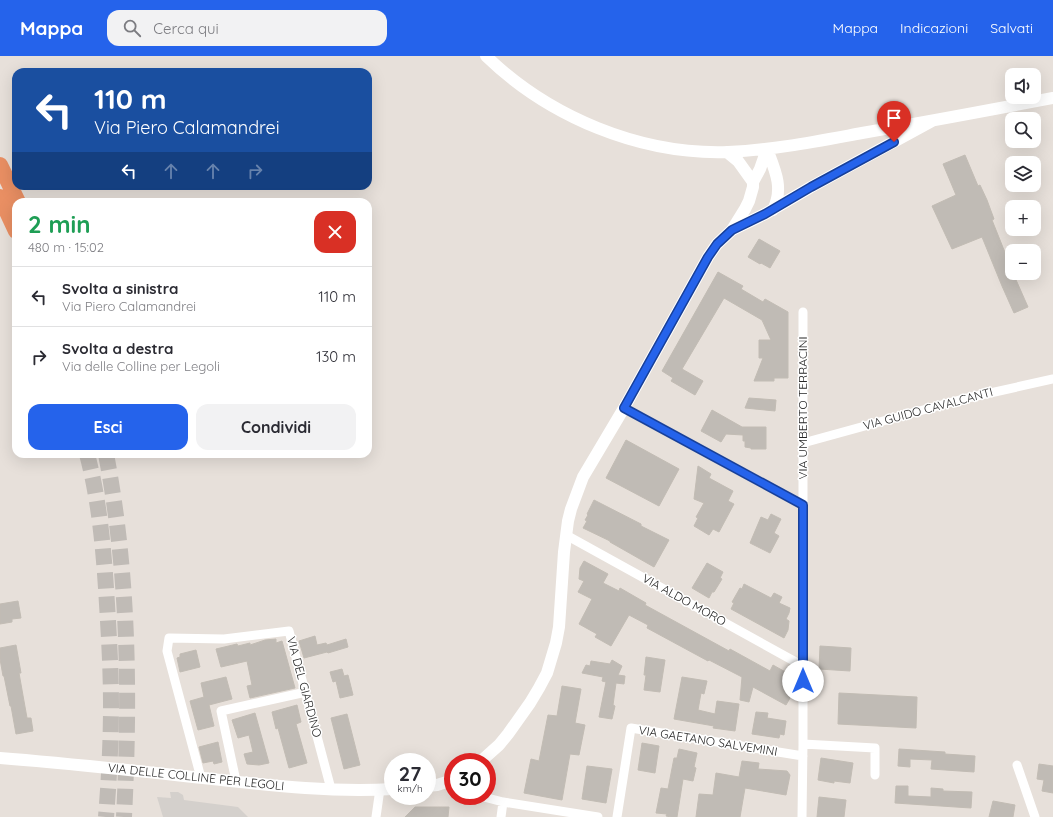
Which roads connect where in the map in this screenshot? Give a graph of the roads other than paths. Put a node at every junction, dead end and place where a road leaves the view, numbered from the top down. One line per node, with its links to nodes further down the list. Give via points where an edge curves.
1 (486, 56): 5 (street, via 536,96 595,126 659,146)
2 (1053, 98): 3 (street)
3 (932, 121): 4 (street); 10 (street)
4 (767, 149): 5 (street); 7 (street); 10 (street, via 775,170 778,189)
5 (727, 152): 7 (street, via 738,161)
6 (0, 165): 8 (highway)
7 (753, 182): 12 (street, via 745,209)
8 (12, 190)
9 (0, 197): 11 (highway)
10 (773, 210): 12 (street)
11 (12, 222)
12 (732, 230): 15 (street, via 708,257)
13 (803, 312): 16 (street, VIA UMBERTO TERRACINI)
14 (1053, 379): 16 (street, VIA GUIDO CAVALCANTI, via 963,399)
15 (624, 408): 17 (street); 18 (street, via 583,477 571,509)
16 (804, 443): 17 (street, VIA UMBERTO TERRACINI)
17 (803, 505): 19 (street, VIA UMBERTO TERRACINI)
18 (566, 535): 19 (street, VIA ALDO MORO); 22 (street, via 559,627 546,673 530,703 508,734)
19 (803, 666): 21 (street, VIA UMBERTO TERRACINI)
20 (306, 692): 27 (street, VIA DEL GIARDINO, via 289,631 224,639 169,638 167,651); 28 (street, via 221,711); 29 (street, VIA DEL GIARDINO)
21 (803, 744): 23 (street, VIA UMBERTO TERRACINI); 26 (street, via 875,748)
22 (490, 753)
23 (803, 756): 37 (street, VIA GAETANO SALVEMINI, via 632,728); 38 (street, VIA UMBERTO TERRACINI)
24 (0, 758): 27 (street, VIA DELLE COLLINE PER LEGOLI)
25 (1018, 765): 39 (street)
26 (875, 775)
27 (201, 778): 28 (street, VIA DELLE COLLINE PER LEGOLI)
28 (236, 781): 29 (street, VIA DELLE COLLINE PER LEGOLI)
29 (331, 789): 30 (street, VIA DELLE COLLINE PER LEGOLI)
30 (380, 789): 31 (street, VIA DELLE COLLINE PER LEGOLI); 34 (street)
31 (384, 789)
32 (496, 800): 33 (street)
33 (503, 802): 35 (street); 36 (street)
34 (376, 817)
35 (501, 817)
36 (598, 817)
37 (617, 817)
38 (802, 817)
39 (1035, 817)

